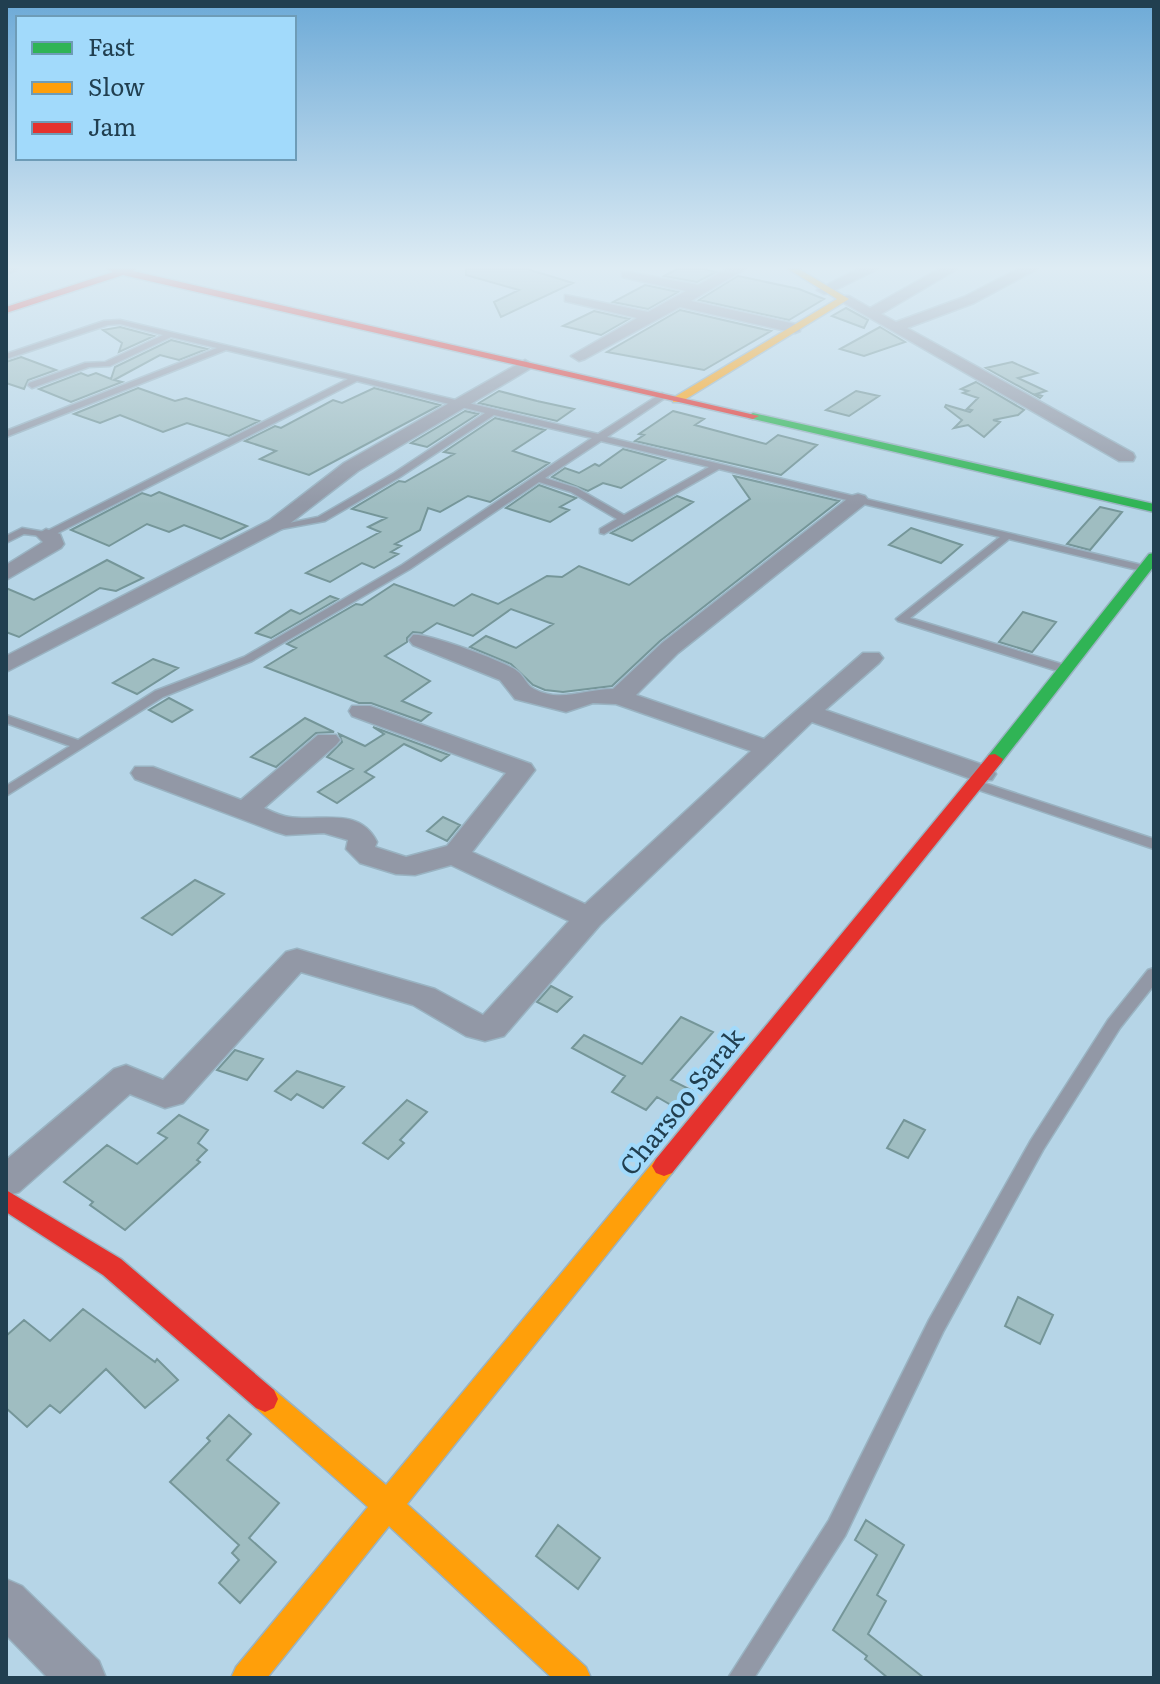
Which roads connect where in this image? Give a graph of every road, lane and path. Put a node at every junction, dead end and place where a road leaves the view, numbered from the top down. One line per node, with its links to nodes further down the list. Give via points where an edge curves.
1 (34, 348): 10 (lane)
2 (142, 348): 13 (lane, via 107,364 88,365)
3 (225, 348): 17 (lane)
4 (228, 348): 12 (lane)
5 (451, 348): 11 (street)
6 (594, 348): 9 (street)
7 (760, 348): 14 (street)
8 (932, 348): 19 (street)
9 (579, 356)
10 (6, 357)
11 (525, 365): 14 (street); 15 (street)
12 (355, 379): 15 (lane); 27 (lane)
13 (32, 385)
14 (670, 398): 18 (lane); 23 (street)
15 (460, 405): 16 (lane); 25 (street, via 351,467)
16 (492, 412): 18 (lane); 25 (lane, via 321,519)
17 (6, 434)
18 (597, 438): 20 (lane); 21 (lane)
19 (1126, 457)
20 (719, 465): 22 (lane); 24 (lane)
21 (538, 479): 24 (lane, via 574,490); 41 (lane, via 336,609 248,659 159,694)
22 (858, 500): 28 (lane); 36 (street, via 670,648)
23 (1154, 508)
24 (624, 519): 26 (lane)
25 (265, 531): 34 (street)
26 (604, 531)
27 (46, 535): 29 (lane, via 22,531); 31 (street, via 54,544)
28 (1007, 536): 30 (lane); 35 (lane, via 902,619)
29 (6, 540)
30 (1150, 563): 35 (street, Charsoo Sarak)
31 (6, 574)
32 (421, 640): 36 (street, via 508,675 524,694 566,705 590,696)
33 (871, 658): 38 (street)
34 (6, 665)
35 (1064, 669): 44 (street, Charsoo Sarak)
36 (619, 697): 42 (street)
37 (361, 711): 48 (street, via 522,770)
38 (808, 712): 42 (street); 44 (street)
39 (6, 719): 41 (lane)
40 (327, 740): 46 (street)
41 (80, 745): 45 (lane)
42 (769, 749): 49 (street)
43 (144, 773): 46 (street)
44 (979, 779): 47 (lane); 53 (street, Charsoo Sarak)
45 (6, 792)
46 (245, 810): 48 (street, via 286,826 343,827 359,834 365,854 404,868)
47 (1154, 844)
48 (455, 855): 49 (street)
49 (589, 918): 51 (street, via 485,1029 424,997 297,960 171,1094 126,1078)
50 (1154, 974): 58 (lane, via 1114,1024 1037,1145 936,1326 837,1528)
51 (6, 1181)
52 (6, 1200): 53 (street, via 112,1267)
53 (387, 1505): 56 (street, Charsoo Sarak); 57 (street)
54 (6, 1602): 55 (street)
55 (82, 1678)
56 (247, 1678)
57 (575, 1678)
58 (740, 1678)

